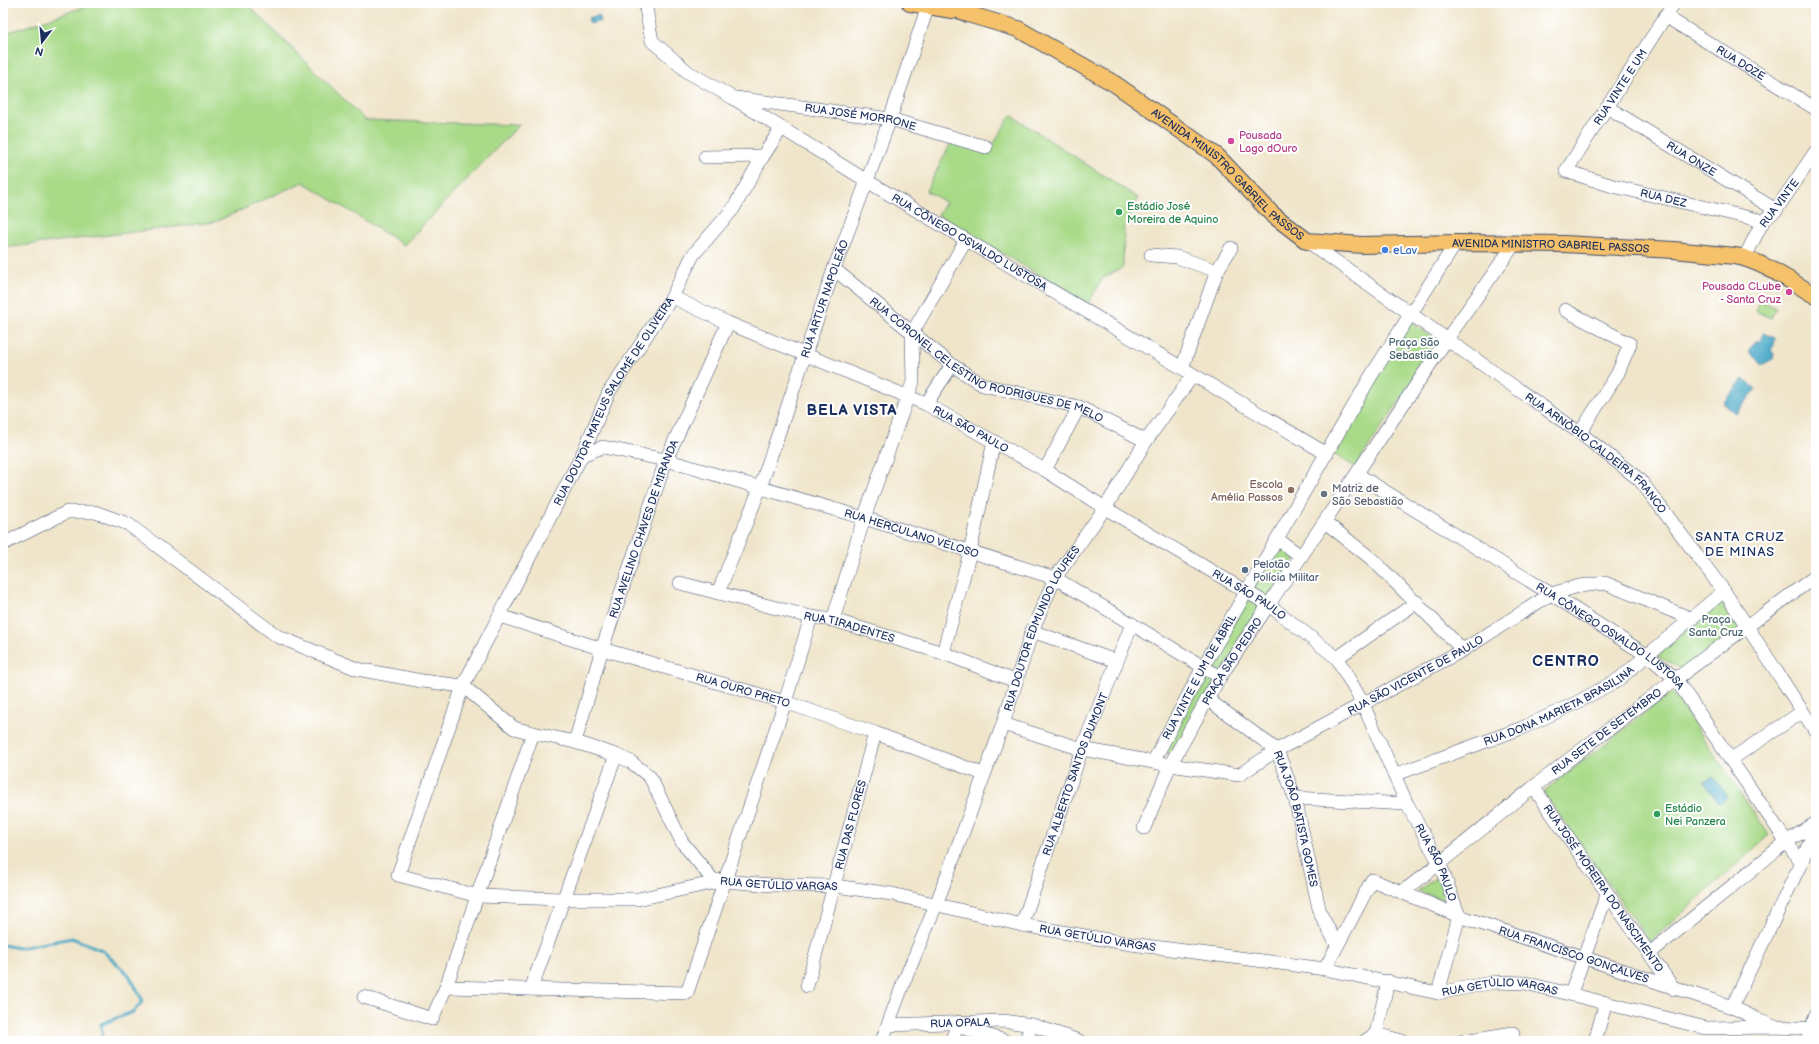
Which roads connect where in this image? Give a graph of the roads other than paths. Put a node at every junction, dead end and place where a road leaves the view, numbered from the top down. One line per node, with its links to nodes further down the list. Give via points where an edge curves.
1 (645, 3): 6 (street, RUA CÔNEGO OSVALDO LUSTOSA, via 652,41 688,72)
2 (910, 3): 4 (main road, AVENIDA MINISTRO GABRIEL PASSOS)
3 (1674, 3): 5 (street, RUA VINTE E UM)
4 (934, 4): 9 (street, RUA ARTUR NAPOLEÃO); 20 (main road, AVENIDA MINISTRO GABRIEL PASSOS, via 1018,29 1115,84 1217,156 1272,214)
5 (1665, 16): 7 (street, RUA VINTE E UM); 8 (street, RUA DOZE)
6 (733, 98): 9 (street, RUA JOSÉ MORRONE); 10 (street, RUA CÔNEGO OSVALDO LUSTOSA)
7 (1607, 107): 15 (street, RUA VINTE E UM); 17 (street, RUA ONZE)
8 (1816, 109)
9 (890, 119): 11 (street, RUA JOSÉ MORRONE); 16 (street, RUA ARTUR NAPOLEÃO)
10 (781, 129): 13 (street, RUA DOUTOR MATEUS SALOMÉ DE OLIVEIRA); 16 (street, RUA CÔNEGO OSVALDO LUSTOSA)
11 (986, 146)
12 (1816, 151): 17 (street, RUA VINTE)
13 (763, 156): 14 (street); 29 (street, RUA DOUTOR MATEUS SALOMÉ DE OLIVEIRA, via 733,209 693,255)
14 (705, 157)
15 (1566, 171): 18 (street, RUA DEZ, via 1613,186)
16 (866, 181): 19 (street, RUA CÔNEGO OSVALDO LUSTOSA); 26 (street, RUA ARTUR NAPOLEÃO)
17 (1776, 210): 18 (street, RUA VINTE)
18 (1763, 221): 25 (street, RUA VINTE)
19 (966, 240): 33 (street); 37 (street, RUA CÔNEGO OSVALDO LUSTOSA)
20 (1306, 241): 21 (main road, AVENIDA MINISTRO GABRIEL PASSOS, via 1363,245); 31 (street, RUA ARNÓBIO CALDEIRA FRANCO)
21 (1456, 243): 22 (main road, AVENIDA MINISTRO GABRIEL PASSOS); 31 (street)
22 (1515, 243): 25 (main road, AVENIDA MINISTRO GABRIEL PASSOS, via 1674,250); 34 (street)
23 (1231, 248): 27 (street)
24 (1151, 255): 27 (street, via 1176,257)
25 (1745, 258): 28 (main road, AVENIDA MINISTRO GABRIEL PASSOS)
26 (834, 270): 33 (street, RUA CORONEL CELESTINO RODRIGUES DE MELO); 35 (street, RUA ARTUR NAPOLEÃO)
27 (1217, 271): 37 (street)
28 (1816, 296)
29 (672, 297): 32 (street, RUA SÃO PAULO); 46 (street, RUA DOUTOR MATEUS SALOMÉ DE OLIVEIRA, via 609,392)
30 (1565, 310): 42 (street, via 1630,344 1618,373)
31 (1411, 315): 34 (street, RUA ARNÓBIO CALDEIRA FRANCO); 45 (street, via 1371,376)
32 (728, 323): 35 (street, RUA SÃO PAULO); 47 (street, RUA AVELINO CHAVES DE MIRANDA)
33 (912, 333): 36 (street, RUA CORONEL CELESTINO RODRIGUES DE MELO); 39 (street, via 913,382)
34 (1447, 339): 42 (street, RUA ARNÓBIO CALDEIRA FRANCO); 49 (street)
35 (807, 354): 39 (street, RUA SÃO PAULO); 50 (street, RUA ARTUR NAPOLEÃO)
36 (952, 365): 40 (street); 41 (street, RUA CORONEL CELESTINO RODRIGUES DE MELO, via 983,385)
37 (1182, 368): 38 (street, RUA CÔNEGO OSVALDO LUSTOSA)
38 (1193, 375): 44 (street, RUA DOUTOR EDMUNDO LOURES); 45 (street, RUA CÔNEGO OSVALDO LUSTOSA)
39 (909, 396): 40 (street, RUA SÃO PAULO); 52 (street)
40 (926, 404): 43 (street, RUA SÃO PAULO)
41 (1079, 407): 44 (street, RUA CORONEL CELESTINO RODRIGUES DE MELO); 48 (street)
42 (1580, 433): 61 (street, RUA ARNÓBIO CALDEIRA FRANCO, via 1640,480)
43 (994, 441): 48 (street, RUA SÃO PAULO); 56 (street)
44 (1146, 441): 51 (street, RUA DOUTOR EDMUNDO LOURES)
45 (1327, 454): 54 (street)
46 (582, 455): 47 (street, RUA HERCULANO VELOSO, via 604,447); 67 (street, RUA DOUTOR MATEUS SALOMÉ DE OLIVEIRA)
47 (666, 460): 50 (street, RUA HERCULANO VELOSO); 74 (street, RUA AVELINO CHAVES DE MIRANDA)
48 (1045, 470): 51 (street, RUA SÃO PAULO)
49 (1357, 474): 53 (street); 64 (street, RUA CÔNEGO OSVALDO LUSTOSA)
50 (760, 488): 52 (street, RUA HERCULANO VELOSO); 63 (street, RUA ARTUR NAPOLEÃO)
51 (1105, 508): 59 (street, RUA DOUTOR EDMUNDO LOURES); 62 (street, RUA SÃO PAULO)
52 (864, 518): 56 (street, RUA HERCULANO VELOSO); 70 (street)
53 (1325, 522): 57 (street, PRAÇA SÃO PEDRO); 65 (street, via 1373,560)
54 (1277, 539): 57 (street); 62 (street)
55 (3, 544): 84 (street, via 67,512 95,512 128,524 277,636 357,669)
56 (970, 552): 59 (street, RUA HERCULANO VELOSO); 76 (street)
57 (1301, 556): 66 (street, PRAÇA SÃO PEDRO)
58 (1816, 576): 72 (street, RUA SETE DE SETEMBRO)
59 (1055, 578): 71 (street, RUA HERCULANO VELOSO); 73 (street, RUA DOUTOR EDMUNDO LOURES)
60 (680, 583): 63 (street, RUA TIRADENTES)
61 (1724, 591): 69 (street, RUA DONA MARIETA BRASILINA); 72 (street, RUA ARNÓBIO CALDEIRA FRANCO)
62 (1248, 592): 66 (street, RUA SÃO PAULO); 80 (street, RUA VINTE E UM DE ABRIL)
63 (718, 593): 68 (street, RUA TIRADENTES)
64 (1551, 594): 69 (street, RUA SÃO VICENTE DE PAULO, via 1579,586 1605,583); 75 (street, RUA SÃO VICENTE DE PAULO); 77 (street, RUA CÔNEGO OSVALDO LUSTOSA)
65 (1416, 602): 75 (street); 78 (street)
66 (1269, 605): 78 (street, RUA SÃO PAULO); 81 (street, PRAÇA SÃO PEDRO)
67 (500, 616): 74 (street, RUA OURO PRETO); 84 (street, RUA DOUTOR MATEUS SALOMÉ DE OLIVEIRA)
68 (811, 617): 70 (street, RUA TIRADENTES); 86 (street)
69 (1692, 619): 77 (street, RUA DONA MARIETA BRASILINA)
70 (833, 620): 76 (street, RUA TIRADENTES)
71 (1132, 624): 79 (street, RUA ALBERTO SANTOS DUMONT); 80 (street, RUA HERCULANO VELOSO)
72 (1747, 627): 82 (street, RUA SETE DE SETEMBRO); 88 (street, RUA ARNÓBIO CALDEIRA FRANCO)
73 (1032, 631): 79 (street); 83 (street, RUA DOUTOR EDMUNDO LOURES)
74 (602, 649): 86 (street, RUA OURO PRETO); 93 (street, RUA AVELINO CHAVES DE MIRANDA)
75 (1463, 650): 87 (street, RUA SÃO VICENTE DE PAULO)
76 (943, 653): 83 (street, RUA TIRADENTES)
77 (1648, 656): 82 (street, RUA CÔNEGO OSVALDO LUSTOSA); 101 (street, RUA DONA MARIETA BRASILINA, via 1619,679 1569,706 1522,728)
78 (1337, 658): 87 (street, RUA SÃO PAULO)
79 (1116, 661): 94 (street, RUA ALBERTO SANTOS DUMONT)
80 (1203, 667): 81 (street, RUA HERCULANO VELOSO); 98 (street, RUA VINTE E UM DE ABRIL)
81 (1220, 677): 85 (street, PRAÇA SÃO PEDRO)
82 (1675, 678): 97 (street, RUA CÔNEGO OSVALDO LUSTOSA); 102 (street, RUA SETE DE SETEMBRO)
83 (1015, 681): 89 (street, RUA DOUTOR EDMUNDO LOURES)
84 (463, 686): 91 (street, RUA GETÚLIO VARGAS, via 514,728); 115 (street, RUA DOUTOR MATEUS SALOMÉ DE OLIVEIRA, via 398,875)
85 (1207, 698): 95 (street, RUA JOÃO BATISTA GOMES); 99 (street, PRAÇA SÃO PEDRO)
86 (785, 702): 92 (street, RUA OURO PRETO); 111 (street)
87 (1363, 704): 95 (street, RUA SÃO VICENTE DE PAULO); 101 (street, RUA SÃO PAULO)
88 (1802, 712): 90 (street, RUA ARNÓBIO CALDEIRA FRANCO); 97 (street)
89 (1003, 724): 94 (street, RUA SÃO VICENTE DE PAULO); 100 (street, RUA DOUTOR EDMUNDO LOURES)
90 (1816, 732)
91 (533, 733): 93 (street, RUA GETÚLIO VARGAS); 115 (street)
92 (875, 733): 100 (street, RUA OURO PRETO); 112 (street, RUA DAS FLORES)
93 (575, 742): 96 (street, RUA GETÚLIO VARGAS)
94 (1082, 749): 98 (street, RUA SÃO VICENTE DE PAULO); 119 (street, RUA ALBERTO SANTOS DUMONT)
95 (1277, 750): 99 (street, RUA SÃO VICENTE DE PAULO, via 1239,774); 103 (street, RUA JOÃO BATISTA GOMES)
96 (616, 755): 111 (street, RUA GETÚLIO VARGAS, via 631,762 650,777 682,842 713,880); 116 (street)
97 (1730, 760): 108 (street, RUA CÔNEGO OSVALDO LUSTOSA)
98 (1153, 762): 99 (street, RUA SÃO VICENTE DE PAULO)
99 (1170, 765): 107 (street, PRAÇA SÃO PEDRO)
100 (983, 774): 117 (street, RUA DOUTOR EDMUNDO LOURES)
101 (1394, 775): 104 (street, RUA SÃO PAULO)
102 (1534, 788): 109 (street, RUA SETE DE SETEMBRO); 114 (street, RUA JOSÉ MOREIRA DO NASCIMENTO)
103 (1296, 798): 104 (street); 120 (street, RUA JOÃO BATISTA GOMES, via 1320,913)
104 (1407, 804): 109 (street, RUA SÃO PAULO)
105 (1816, 823): 108 (street)
106 (1816, 827): 110 (street)
107 (1144, 828)
108 (1786, 842): 110 (street, RUA CÔNEGO OSVALDO LUSTOSA); 121 (street)
109 (1440, 864): 113 (street, RUA SETE DE SETEMBRO); 118 (street, RUA SÃO PAULO)
110 (1801, 864): 133 (street)
111 (725, 881): 112 (street, RUA GETÚLIO VARGAS); 116 (street, via 638,899); 128 (street, via 687,993)
112 (835, 886): 117 (street, RUA GETÚLIO VARGAS, via 892,894); 125 (street, RUA DAS FLORES)
113 (1402, 892): 118 (street, RUA FRANCISCO GONÇALVES); 120 (street, RUA FRANCISCO GONÇALVES, via 1372,880)
114 (1607, 894): 121 (street, RUA JOSÉ MOREIRA DO NASCIMENTO); 122 (street)
115 (478, 896): 116 (street); 126 (street)
116 (563, 899): 128 (street)
117 (936, 905): 119 (street, RUA GETÚLIO VARGAS); 136 (street, RUA DOUTOR EDMUNDO LOURES)
118 (1459, 916): 122 (street, RUA FRANCISCO GONÇALVES); 129 (street)
119 (1022, 925): 123 (street, RUA GETÚLIO VARGAS, via 1131,944)
120 (1337, 946): 123 (street)
121 (1650, 953): 127 (street, RUA JOSÉ MOREIRA DO NASCIMENTO)
122 (1583, 957): 127 (street, RUA FRANCISCO GONÇALVES); 130 (street)
123 (1325, 969): 124 (street, RUA GETÚLIO VARGAS)
124 (1388, 981): 129 (street, RUA GETÚLIO VARGAS); 141 (street)
125 (807, 986)
126 (446, 987): 128 (street); 131 (street, via 432,1019)
127 (1674, 989): 133 (street, RUA FRANCISCO GONÇALVES)
128 (531, 990)
129 (1438, 992): 130 (street, RUA GETÚLIO VARGAS, via 1495,982 1525,983)
130 (1571, 993): 132 (street, RUA GETÚLIO VARGAS)
131 (364, 997)
132 (1606, 1002): 138 (street, RUA GETÚLIO VARGAS, via 1706,1028); 149 (street)
133 (1732, 1008): 138 (street, RUA FRANCISCO GONÇALVES)
134 (1816, 1014): 140 (street)
135 (958, 1024): 136 (street, RUA OPALA); 137 (street, RUA OPALA, via 1004,1021); 143 (street); 144 (street)
136 (888, 1025): 142 (street, RUA DOUTOR EDMUNDO LOURES)
137 (1032, 1025): 145 (street); 146 (street, RUA OPALA)
138 (1776, 1027): 140 (street, RUA GETÚLIO VARGAS)
139 (1513, 1033): 148 (street)
140 (1811, 1033)
141 (1370, 1037): 147 (street)
142 (882, 1041)
143 (952, 1041)
144 (1004, 1041)
145 (1025, 1041)
146 (1079, 1041)
147 (1402, 1041)
148 (1464, 1041)
149 (1595, 1041)

